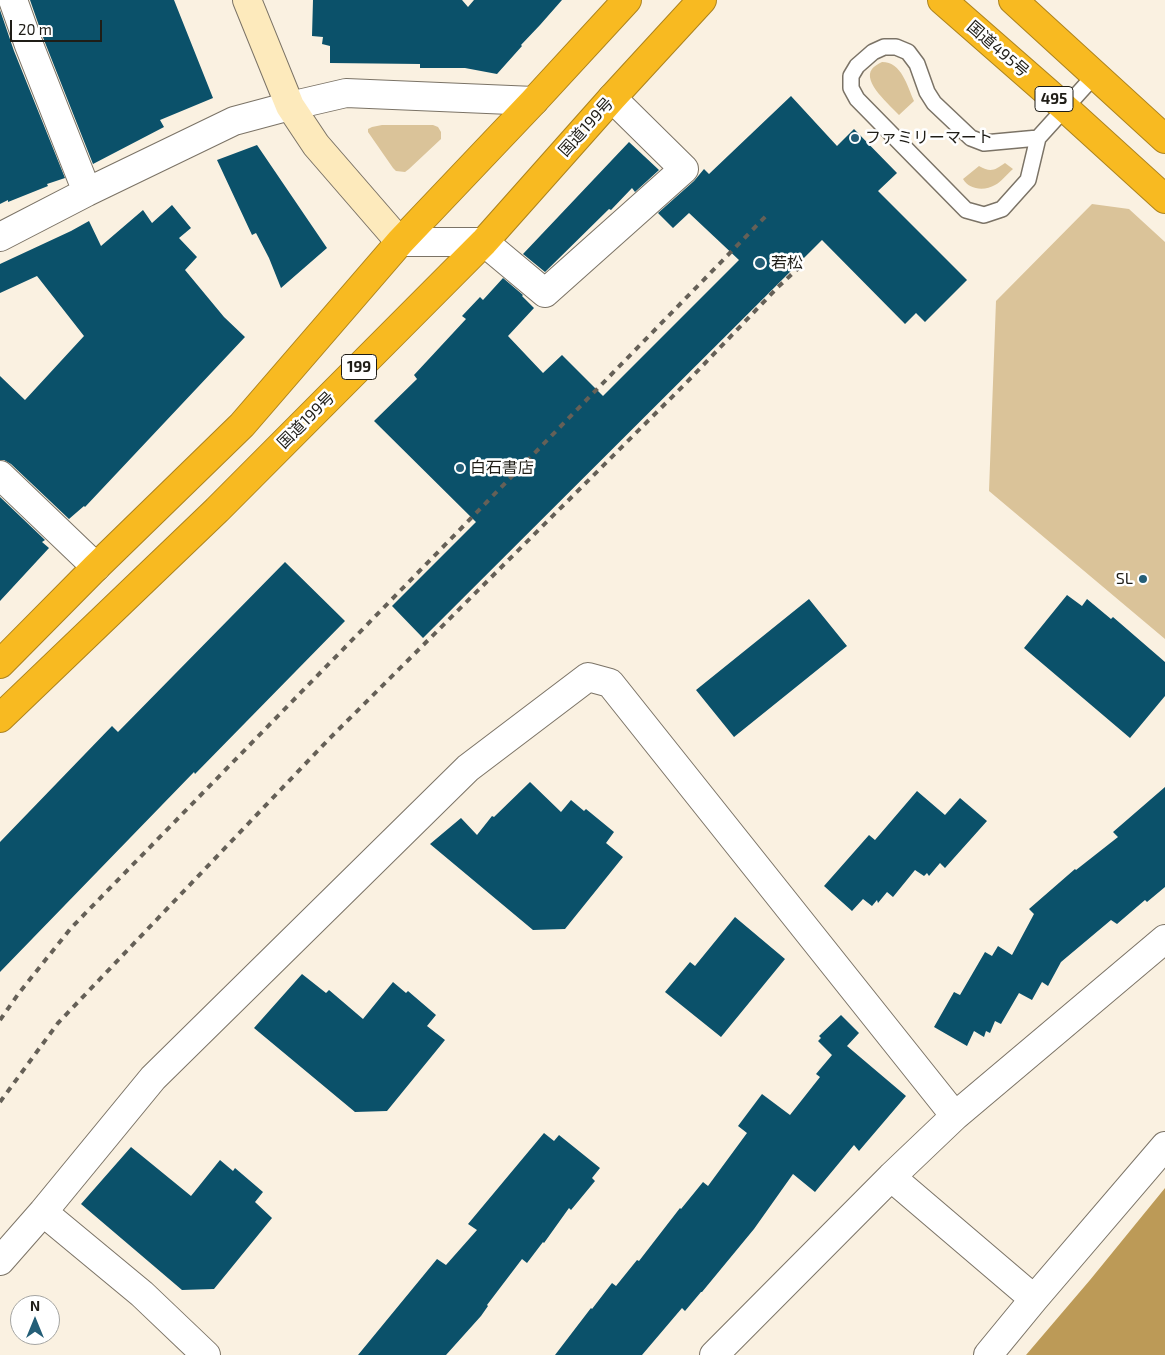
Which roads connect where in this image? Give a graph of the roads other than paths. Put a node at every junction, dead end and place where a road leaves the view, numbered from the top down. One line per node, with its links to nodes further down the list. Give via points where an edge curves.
1 (13, 0): 14 (street)
2 (247, 0): 10 (street)
3 (627, 0): 9 (highway)
4 (702, 0): 8 (highway, 国道199号 / 199)
5 (942, 0): 11 (highway, 国道495号 / 495)
6 (1013, 0): 7 (highway, 495)
7 (1094, 75): 11 (lane); 13 (highway, 495)
8 (612, 98): 18 (highway, 国道199号 / 199); 18 (street, via 684,169 545,293)
9 (534, 101): 10 (street, via 346,93); 17 (highway)
10 (290, 106): 14 (street, via 234,121); 17 (street, via 316,145)
11 (1064, 108): 12 (lane); 15 (highway, 国道495号 / 495)
12 (1038, 138): 12 (lane, via 1028,180 1002,209 984,214 966,210 857,99 850,88 850,76 856,66 873,52 884,47 896,47 908,52 917,64 934,104 971,138 984,143)
13 (1165, 139)
14 (87, 192): 16 (street)
15 (1165, 199)
16 (0, 236)
17 (400, 242): 18 (street); 20 (highway, via 242,425)
18 (484, 242): 22 (highway, 国道199号 / 199, via 217,510)
19 (0, 475): 20 (street)
20 (96, 567): 21 (highway)
21 (0, 664)
22 (0, 718)
23 (1165, 939): 24 (street)
24 (955, 1116): 26 (street); 27 (street, via 610,682 588,677 468,768 153,1078)
25 (1165, 1146): 29 (street)
26 (891, 1177): 29 (street); 31 (street)
27 (43, 1212): 28 (street); 30 (street, via 142,1294)
28 (0, 1261)
29 (1034, 1299): 32 (street)
30 (206, 1355)
31 (714, 1355)
32 (988, 1355)

